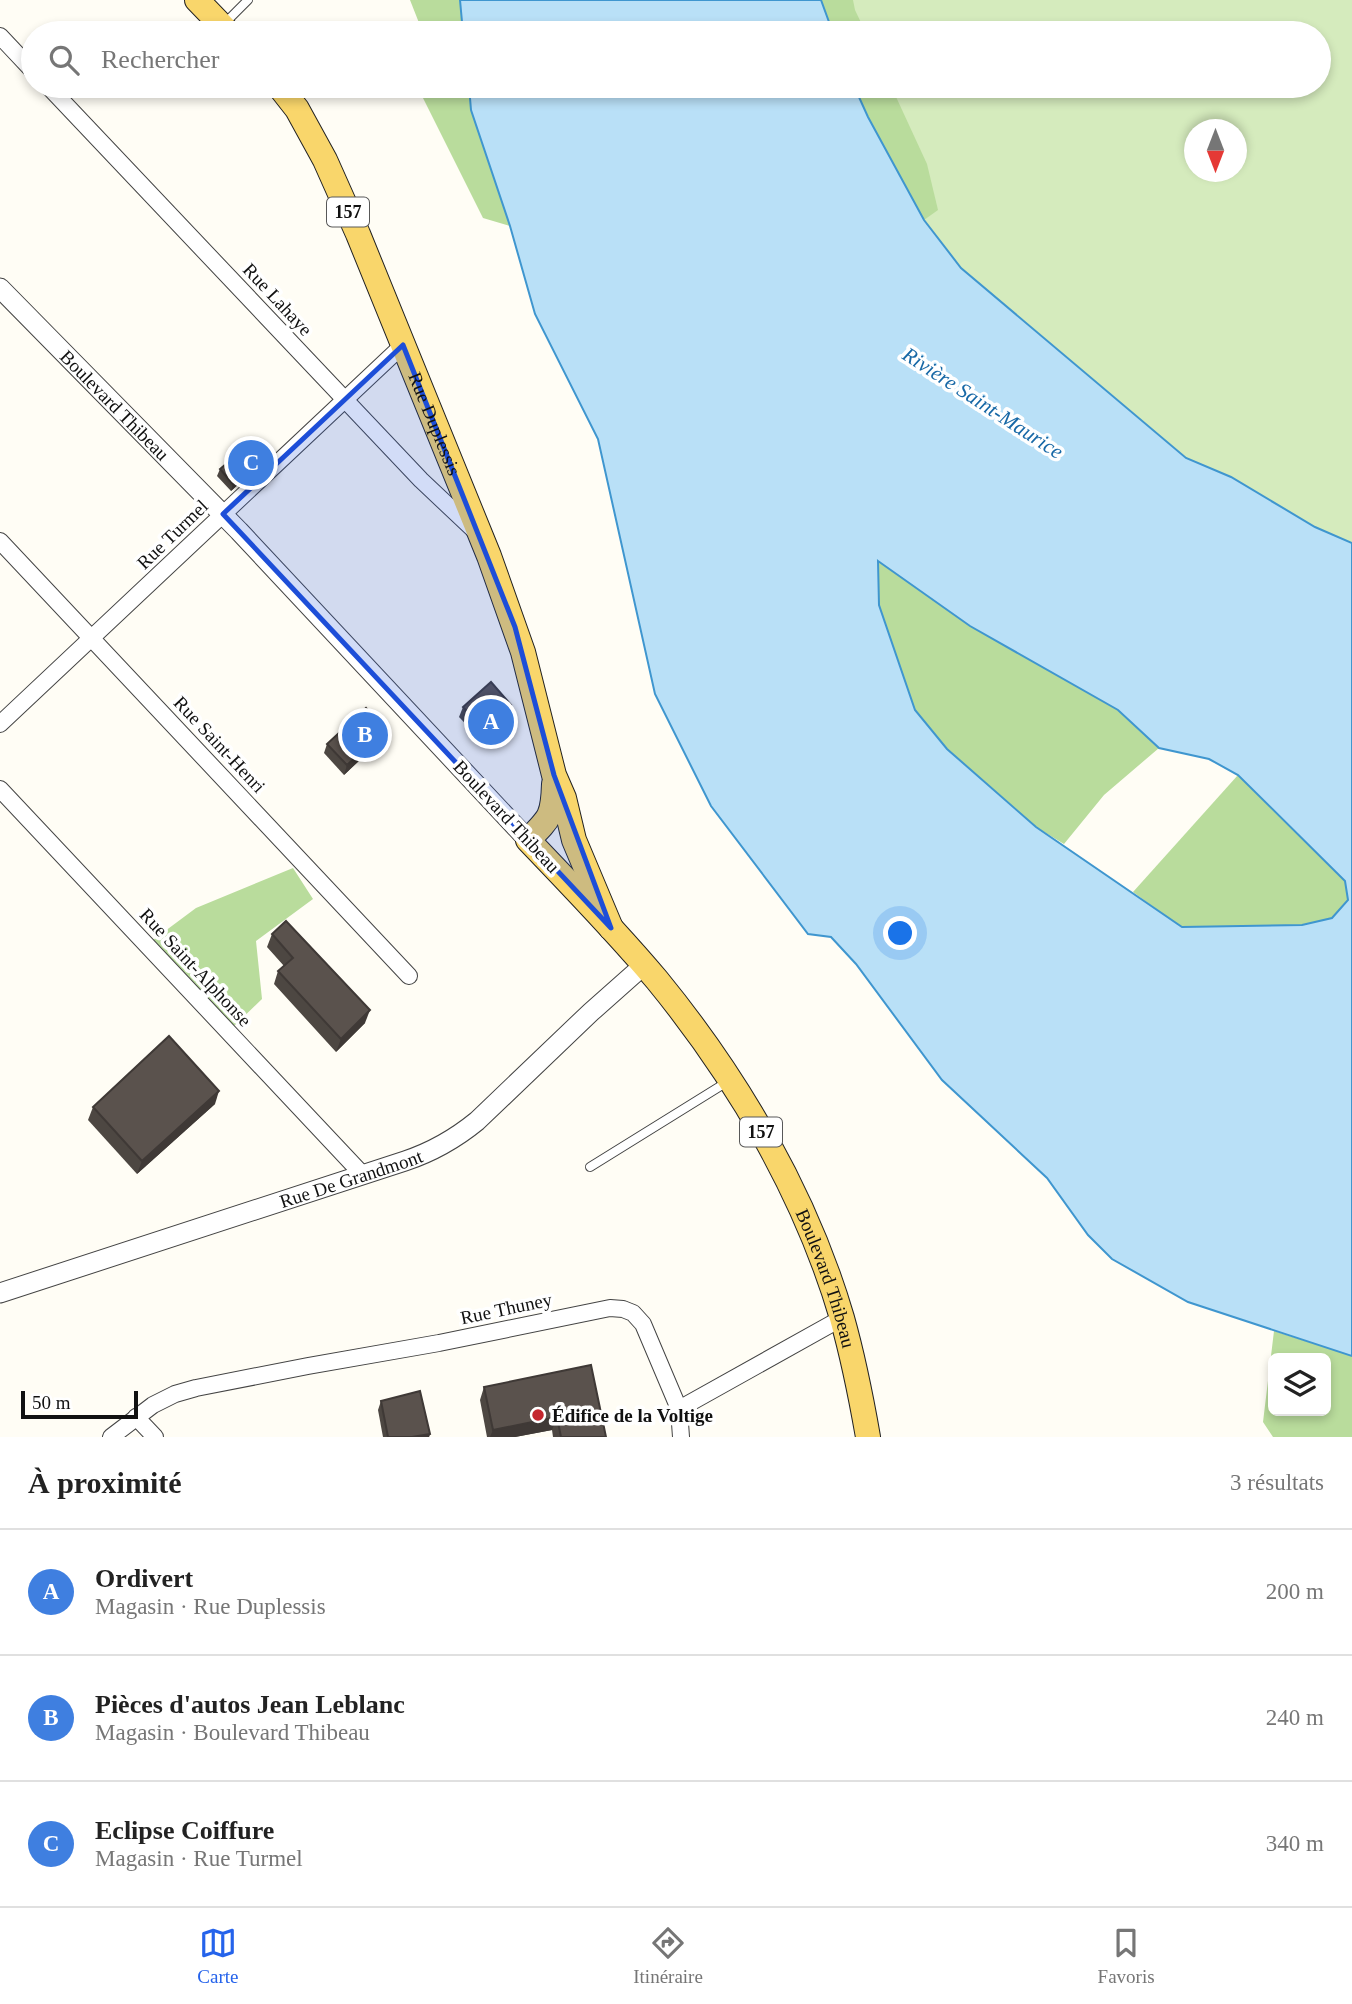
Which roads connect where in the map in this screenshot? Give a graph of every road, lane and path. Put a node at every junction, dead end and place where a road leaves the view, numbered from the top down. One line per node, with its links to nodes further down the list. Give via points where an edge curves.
1 (197, 0): 3 (main road)
2 (248, 0): 4 (lane)
3 (217, 21)
4 (231, 21)
5 (0, 36): 6 (street)
6 (21, 58)
7 (59, 98): 11 (street, Rue Lahaye)
8 (288, 98): 10 (main road, Rue Duplessis / 157, via 325,160)
9 (0, 288): 12 (street, Boulevard Thibeau)
10 (402, 345): 11 (street, Rue Turmel); 13 (main road, Rue Duplessis / 157)
11 (345, 400): 12 (street, Rue Turmel); 13 (street, Rue Lahaye)
12 (223, 514): 15 (street, Rue Turmel); 19 (street, Boulevard Thibeau)
13 (482, 538): 17 (main road, Rue Duplessis / 157, via 523,652)
14 (0, 541): 15 (street, Rue Saint-Henri)
15 (92, 638): 16 (street, Rue Turmel); 22 (street, Rue Saint-Henri)
16 (0, 724)
17 (554, 775): 19 (main road, Rue Duplessis / 157, via 551,814); 20 (main road, Rue Duplessis / 157, via 577,849)
18 (0, 789): 25 (street, Rue Saint-Alphonse)
19 (528, 840): 20 (main road, Boulevard Thibeau / 157)
20 (611, 928): 21 (main road, Boulevard Thibeau / 157)
21 (644, 965): 23 (main road, Boulevard Thibeau / 157); 25 (street, Rue De Grandmont, via 466,1130 440,1147)
22 (409, 976)
23 (730, 1081): 24 (lane); 27 (main road, Boulevard Thibeau / 157, via 787,1179)
24 (590, 1167)
25 (362, 1174): 26 (street, Rue De Grandmont)
26 (0, 1293)
27 (842, 1318): 28 (street); 33 (main road, Boulevard Thibeau / 157)
28 (679, 1409): 29 (street, Rue Thuney, via 640,1320 628,1311 611,1308 205,1386 164,1399); 32 (street, Rue Thuney)
29 (136, 1417): 30 (street, Rue Thuney); 31 (street)
30 (111, 1437)
31 (155, 1437)
32 (681, 1437)
33 (868, 1437)

